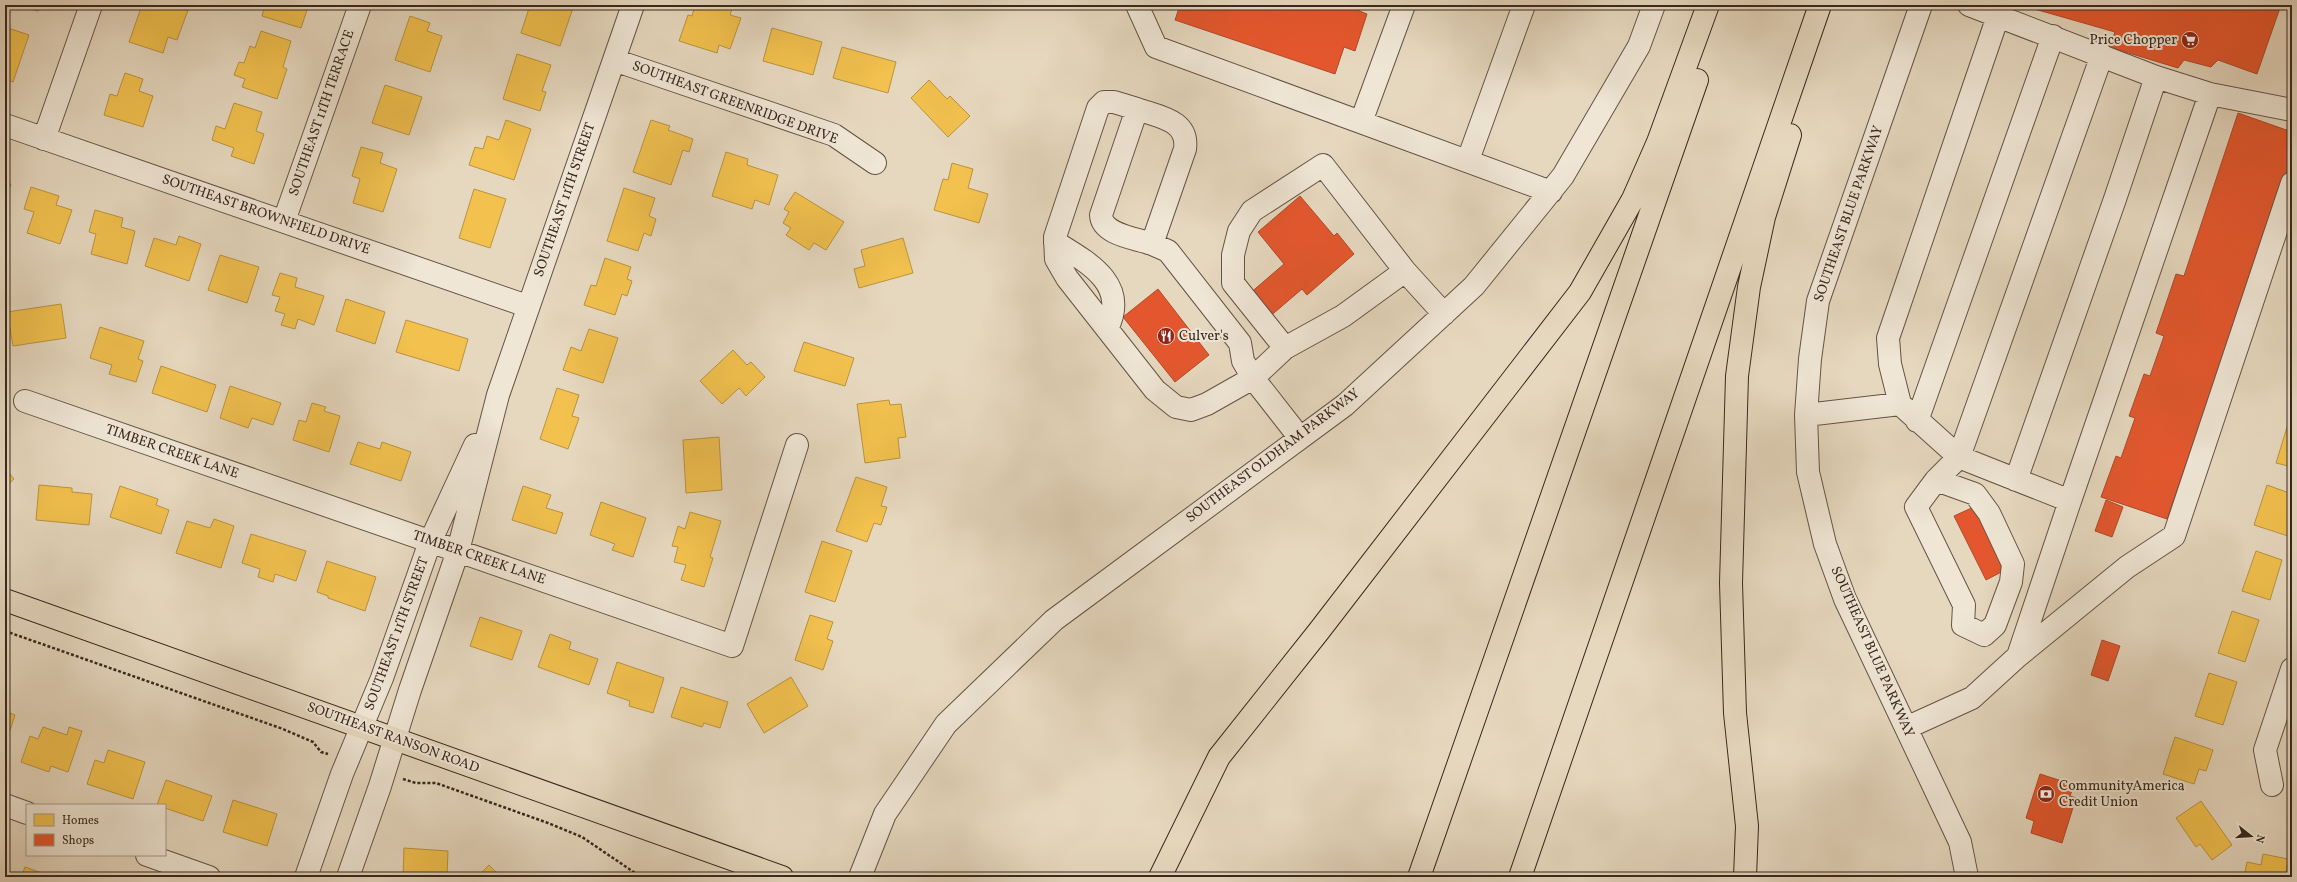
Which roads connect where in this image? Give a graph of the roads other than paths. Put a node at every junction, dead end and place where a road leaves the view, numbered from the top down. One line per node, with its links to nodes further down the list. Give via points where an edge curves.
1 (91, 5): 24 (street)
2 (360, 5): 29 (street, SOUTHEAST 11TH TERRACE)
3 (634, 5): 16 (street, SOUTHEAST 11TH STREET)
4 (1136, 5): 22 (street, via 1156,47)
5 (1404, 5): 22 (street)
6 (1524, 5): 25 (street)
7 (1654, 5): 28 (street, SOUTHEAST OLDHAM PARKWAY, via 1640,46 1564,176)
8 (1708, 5): 66 (main road, via 1658,142 1633,199 1580,292 1219,757)
9 (1723, 5): 67 (main road)
10 (1820, 5): 19 (main road)
11 (1922, 5): 41 (street, SOUTHEAST BLUE PARKWAY, via 1818,301)
12 (1969, 5): 13 (street)
13 (1998, 16): 14 (street); 40 (street, via 1888,338 1890,364)
14 (2053, 36): 15 (street); 42 (street)
15 (2102, 55): 17 (street); 45 (street)
16 (614, 60): 26 (street, SOUTHEAST GREENRIDGE DRIVE, via 834,136); 33 (street, SOUTHEAST 11TH STREET)
17 (2156, 77): 18 (street); 47 (street)
18 (2210, 94): 21 (street); 48 (street)
19 (1788, 96): 68 (main road); 69 (main road, via 1793,125 1761,233 1749,287 1737,376 1731,583 1735,713 1747,826)
20 (1137, 109): 30 (street, via 1114,102 1104,102 1098,108); 31 (street, via 1176,124 1186,139 1185,149); 31 (street, via 1101,215 1107,229)
21 (2292, 110)
22 (1361, 122): 25 (street)
23 (5, 125): 24 (street, SOUTHEAST BROWNFIELD DRIVE)
24 (44, 139): 29 (street, SOUTHEAST BROWNFIELD DRIVE)
25 (1468, 160): 28 (street)
26 (875, 163)
27 (2292, 183): 52 (street, via 2174,536 2127,567)
28 (1551, 192): 34 (street, SOUTHEAST OLDHAM PARKWAY, via 1474,286)
29 (284, 221): 33 (street, SOUTHEAST BROWNFIELD DRIVE)
30 (1055, 242): 35 (street, via 1056,259 1067,278); 35 (street, via 1100,272 1111,288 1114,302 1113,317)
31 (1152, 244): 37 (street, via 1168,251 1236,338)
32 (1405, 271): 34 (street); 36 (street, via 1343,316); 36 (street, via 1323,165 1316,169 1252,211 1239,231 1233,255 1233,283)
33 (527, 306): 38 (street, SOUTHEAST 11TH STREET)
34 (1444, 314): 43 (street, SOUTHEAST OLDHAM PARKWAY, via 1345,405)
35 (1108, 329): 37 (street, via 1155,390 1176,407 1191,410 1207,404)
36 (1285, 348): 37 (street)
37 (1253, 378): 43 (street)
38 (498, 395): 49 (street, SOUTHEAST 11TH STREET); 50 (street, SOUTHEAST 11TH STREET)
39 (25, 401): 49 (street, TIMBER CREEK LANE)
40 (1900, 404): 41 (street); 42 (street)
41 (1806, 415): 55 (street, SOUTHEAST BLUE PARKWAY, via 1808,472 1826,544 1845,599)
42 (1917, 421): 45 (street)
43 (1300, 438): 65 (street, SOUTHEAST OLDHAM PARKWAY, via 1054,620 946,724 886,814)
44 (797, 445): 50 (street, TIMBER CREEK LANE, via 732,646)
45 (1959, 457): 46 (street); 47 (street)
46 (1936, 480): 46 (street, via 1916,507 1964,605 1963,625 1984,635 1995,625 2011,582 2013,564 1989,513 1975,494)
47 (2016, 480): 48 (street)
48 (2070, 501): 52 (street)
49 (430, 542): 50 (street, TIMBER CREEK LANE); 54 (street, SOUTHEAST 11TH STREET)
50 (458, 551): 56 (street, SOUTHEAST 11TH STREET)
51 (5, 600): 54 (main road, SOUTHEAST RANSON ROAD)
52 (2018, 656): 55 (street, via 1972,698)
53 (2292, 669): 57 (street, via 2265,750)
54 (362, 727): 56 (main road, SOUTHEAST RANSON ROAD); 62 (street, SOUTHEAST 11TH STREET, via 342,774)
55 (1906, 728): 70 (street, SOUTHEAST BLUE PARKWAY, via 1960,842)
56 (395, 738): 63 (street, SOUTHEAST 11TH STREET); 64 (main road, SOUTHEAST RANSON ROAD)
57 (2272, 785)
58 (5, 805): 59 (street)
59 (26, 813)
60 (150, 856): 61 (street)
61 (210, 877)
62 (306, 877)
63 (348, 877)
64 (782, 877)
65 (860, 877)
66 (1160, 877)
67 (1419, 877)
68 (1520, 877)
69 (1745, 877)
70 (1967, 877)

